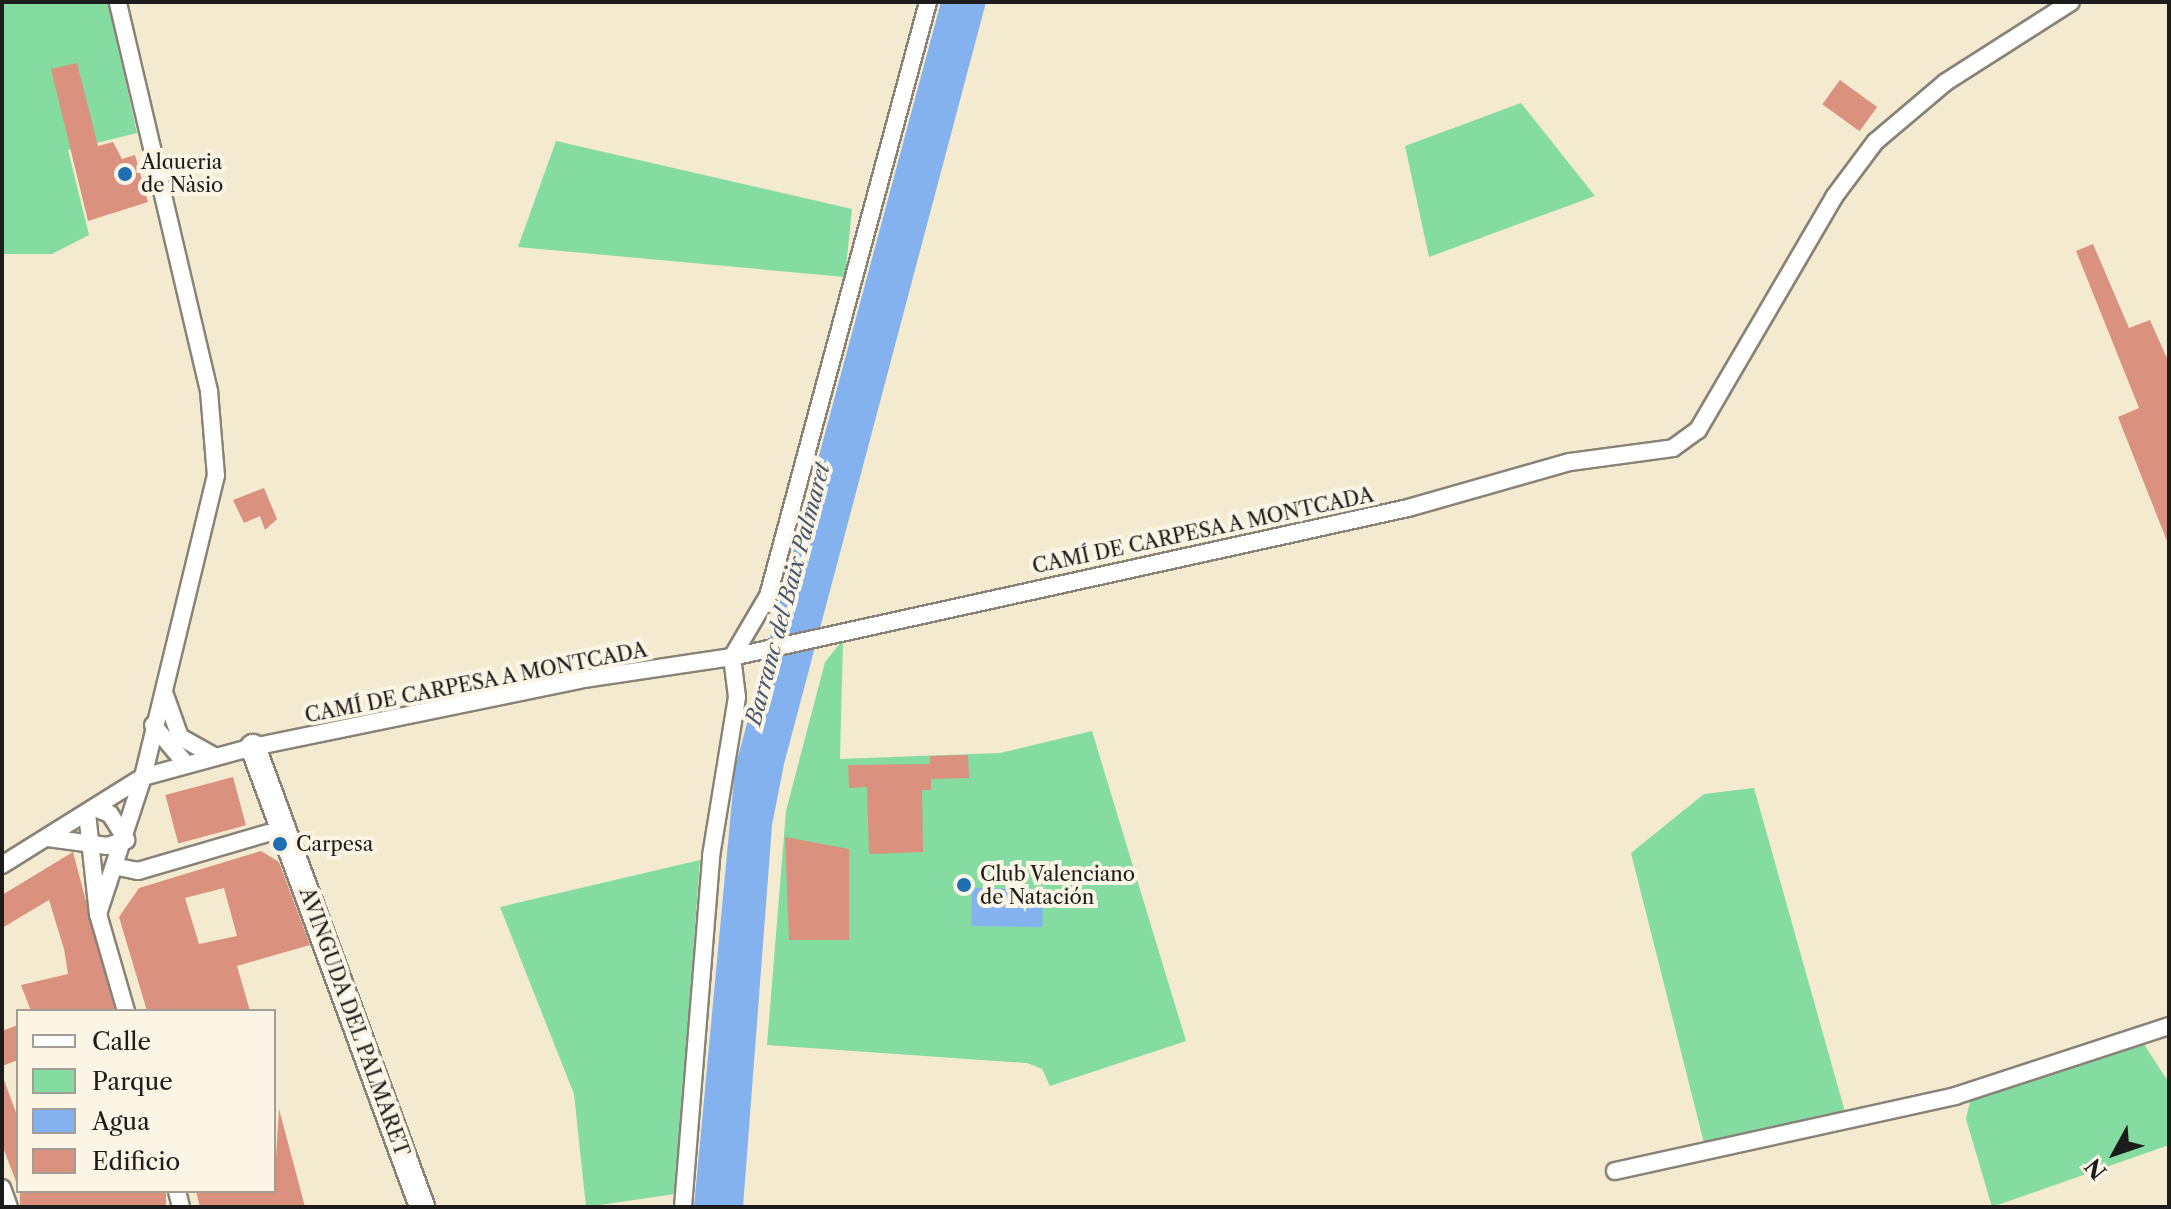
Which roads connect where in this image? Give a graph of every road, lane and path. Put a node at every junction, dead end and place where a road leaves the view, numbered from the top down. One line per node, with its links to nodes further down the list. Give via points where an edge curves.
1 (118, 2): 5 (street, via 217,446 202,558)
2 (928, 2): 4 (street, via 768,596)
3 (2071, 2): 4 (street, CAMÍ DE CARPESA A MONTCADA, via 1946,82 1875,142 1834,197 1698,430 1673,448 1570,462 1408,508)
4 (739, 656): 7 (street, CAMÍ DE CARPESA A MONTCADA, via 578,680); 23 (street, via 711,856)
5 (164, 689): 6 (street); 8 (street)
6 (153, 725): 8 (street); 10 (street)
7 (253, 747): 9 (street, CAMÍ DE CARPESA A MONTCADA); 22 (street, AVINGUDA DEL PALMARET)
8 (180, 751): 9 (street); 9 (street, CAMÍ DE CARPESA A MONTCADA); 10 (street, via 168,769)
9 (216, 757)
10 (143, 777): 11 (street); 14 (street)
11 (91, 810): 13 (street); 14 (street, via 110,814); 15 (street)
12 (268, 833): 17 (street, via 138,871)
13 (48, 838): 15 (street); 16 (street)
14 (126, 840): 15 (street); 17 (street)
15 (90, 843): 18 (street)
16 (2, 865)
17 (118, 867): 18 (street)
18 (98, 914): 19 (street)
19 (125, 1009)
20 (2169, 1026): 21 (street, via 1955,1096)
21 (1615, 1171)
22 (422, 1207)
23 (683, 1207)

